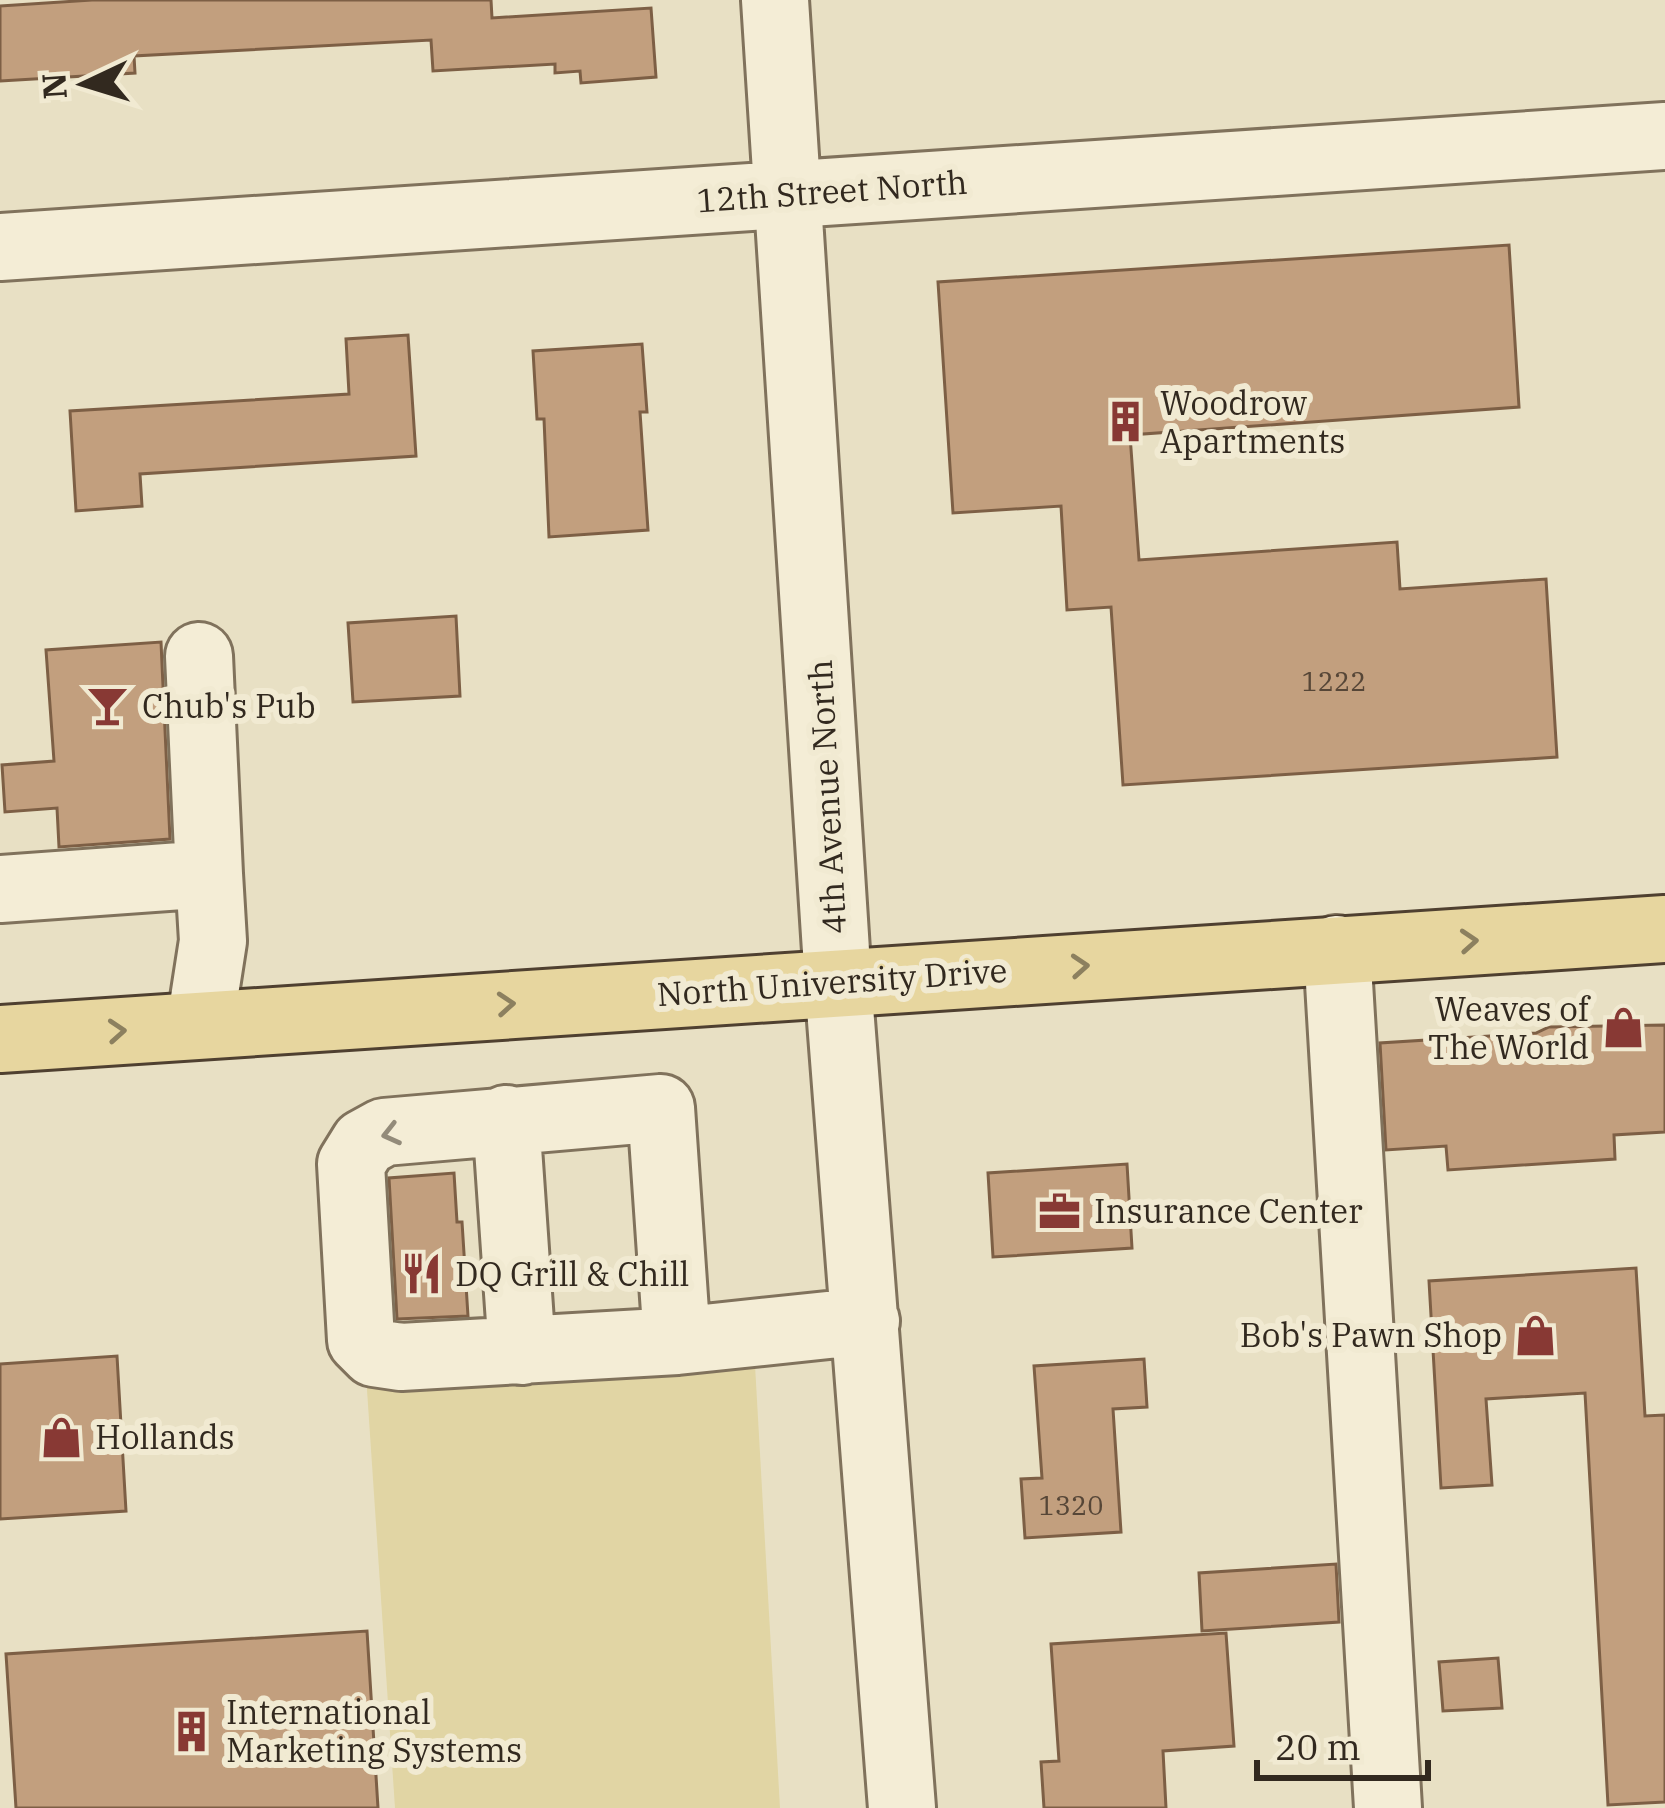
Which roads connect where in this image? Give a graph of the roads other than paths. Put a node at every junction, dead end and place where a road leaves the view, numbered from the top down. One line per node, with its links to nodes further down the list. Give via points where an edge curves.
1 (776, 0): 3 (street, 4th Avenue North)
2 (1665, 136): 3 (street, 12th Street North)
3 (788, 194): 4 (street, 12th Street North); 10 (street, 4th Avenue North)
4 (0, 248)
5 (199, 656): 6 (street)
6 (209, 874): 7 (street); 11 (street, via 213,941)
7 (0, 889)
8 (1665, 929): 9 (main road, North University Drive, one-way to 8)
9 (1337, 949): 10 (main road, North University Drive, one-way to 9); 18 (street)
10 (838, 982): 11 (main road, North University Drive, one-way to 10); 14 (street, 4th Avenue North)
11 (200, 1025): 12 (main road, North University Drive, one-way to 11)
12 (0, 1039)
13 (506, 1119): 15 (street, via 661,1108); 16 (street); 16 (street, one-way to 16, via 384,1132 364,1143 351,1164 361,1340 374,1353 401,1357)
14 (866, 1321): 15 (street); 17 (street, 4th Avenue North)
15 (677, 1341): 16 (street)
16 (522, 1351)
17 (902, 1808)
18 (1388, 1808)

